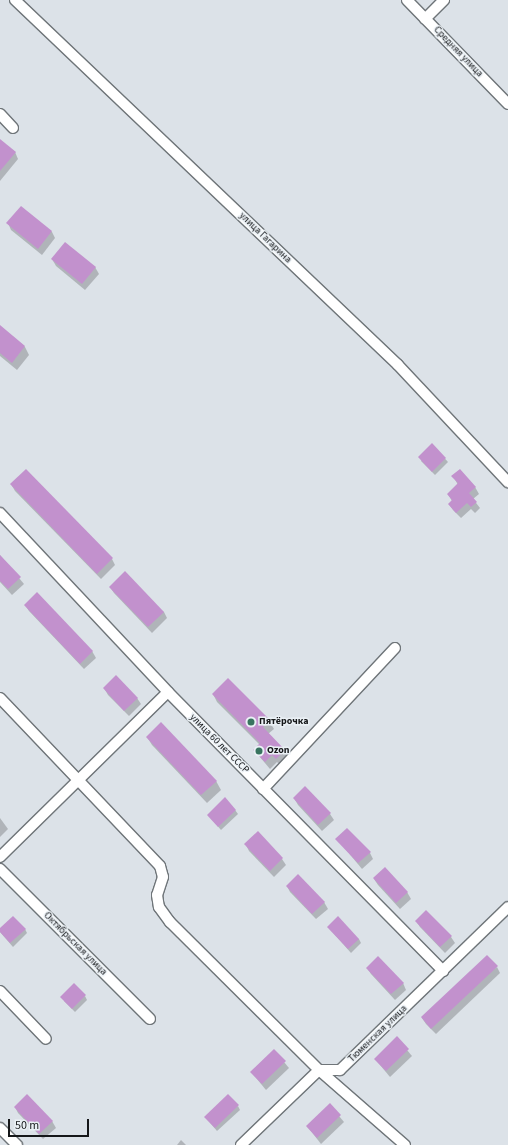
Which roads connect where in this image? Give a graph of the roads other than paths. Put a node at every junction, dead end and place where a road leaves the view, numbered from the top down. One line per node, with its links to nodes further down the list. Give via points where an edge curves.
1 (15, 0): 8 (street, улица Гагарина, via 398,365)
2 (407, 0): 4 (street, Средняя улица)
3 (444, 0): 4 (street)
4 (425, 19): 5 (street, Средняя улица)
5 (508, 104)
6 (0, 114): 7 (street)
7 (13, 128)
8 (508, 482)
9 (0, 513): 11 (street, улица 60 лет СССР)
10 (395, 648): 14 (street)
11 (168, 692): 13 (street); 14 (street, улица 60 лет СССР)
12 (0, 698): 13 (street)
13 (79, 779): 15 (street); 22 (street, via 160,866 163,877 157,895 159,907 170,922)
14 (264, 789): 18 (street, улица 60 лет СССР)
15 (0, 857)
16 (0, 869): 20 (street, Октябрьская улица)
17 (508, 907): 18 (street, Тюменская улица)
18 (443, 971): 22 (street, Тюменская улица, via 340,1070)
19 (0, 991): 21 (street)
20 (150, 1019)
21 (46, 1040)
22 (319, 1070): 25 (street); 26 (street)
23 (0, 1128): 24 (street)
24 (17, 1145)
25 (241, 1145)
26 (405, 1145)

